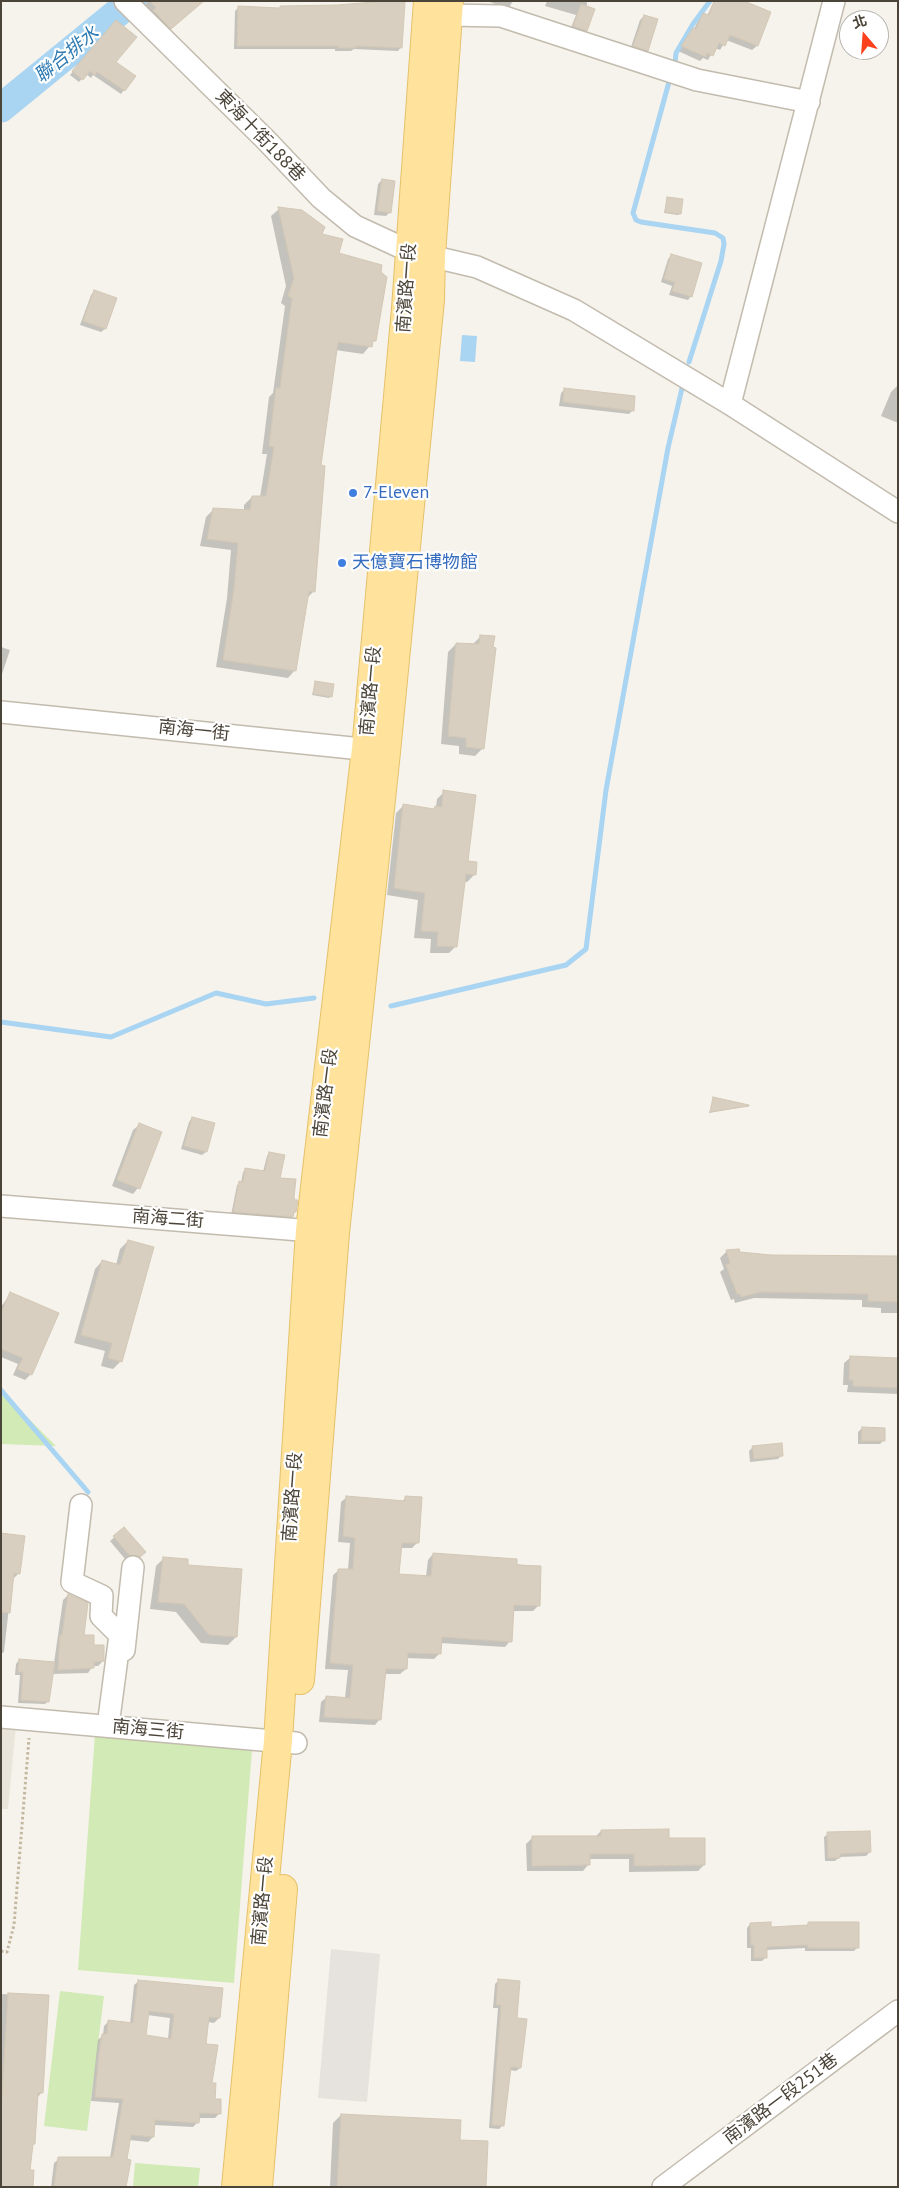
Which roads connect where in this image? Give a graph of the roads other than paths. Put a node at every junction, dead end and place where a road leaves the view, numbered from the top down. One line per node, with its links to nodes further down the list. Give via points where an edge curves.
1 (834, 1): 4 (street)
2 (442, 6): 4 (street, via 501,16 697,80); 5 (main road, 南濱路一段)
3 (132, 7): 5 (street, 東海十街188巷, via 321,198 355,226)
4 (810, 102): 6 (street)
5 (420, 253): 6 (street, 東海十街188巷, via 477,267 574,310); 9 (main road, 南濱路一段, via 406,308)
6 (730, 404): 7 (street, 東海十街188巷)
7 (898, 512)
8 (1, 712): 9 (street, 南海一街)
9 (376, 750): 11 (main road, 南濱路一段)
10 (1, 1206): 11 (street, 南海二街)
11 (322, 1232): 16 (main road, 南濱路一段)
12 (81, 1505): 15 (street, via 72,1582 102,1596 101,1616 120,1635)
13 (133, 1567): 15 (street)
14 (1, 1717): 15 (street, 南海三街)
15 (112, 1727): 16 (street, 南海三街)
16 (287, 1742): 18 (main road, 南濱路一段); 19 (main road, 南濱路一段)
17 (898, 2011): 20 (street, 南濱路一段251巷)
18 (236, 2187)
19 (258, 2187)
20 (664, 2187)

